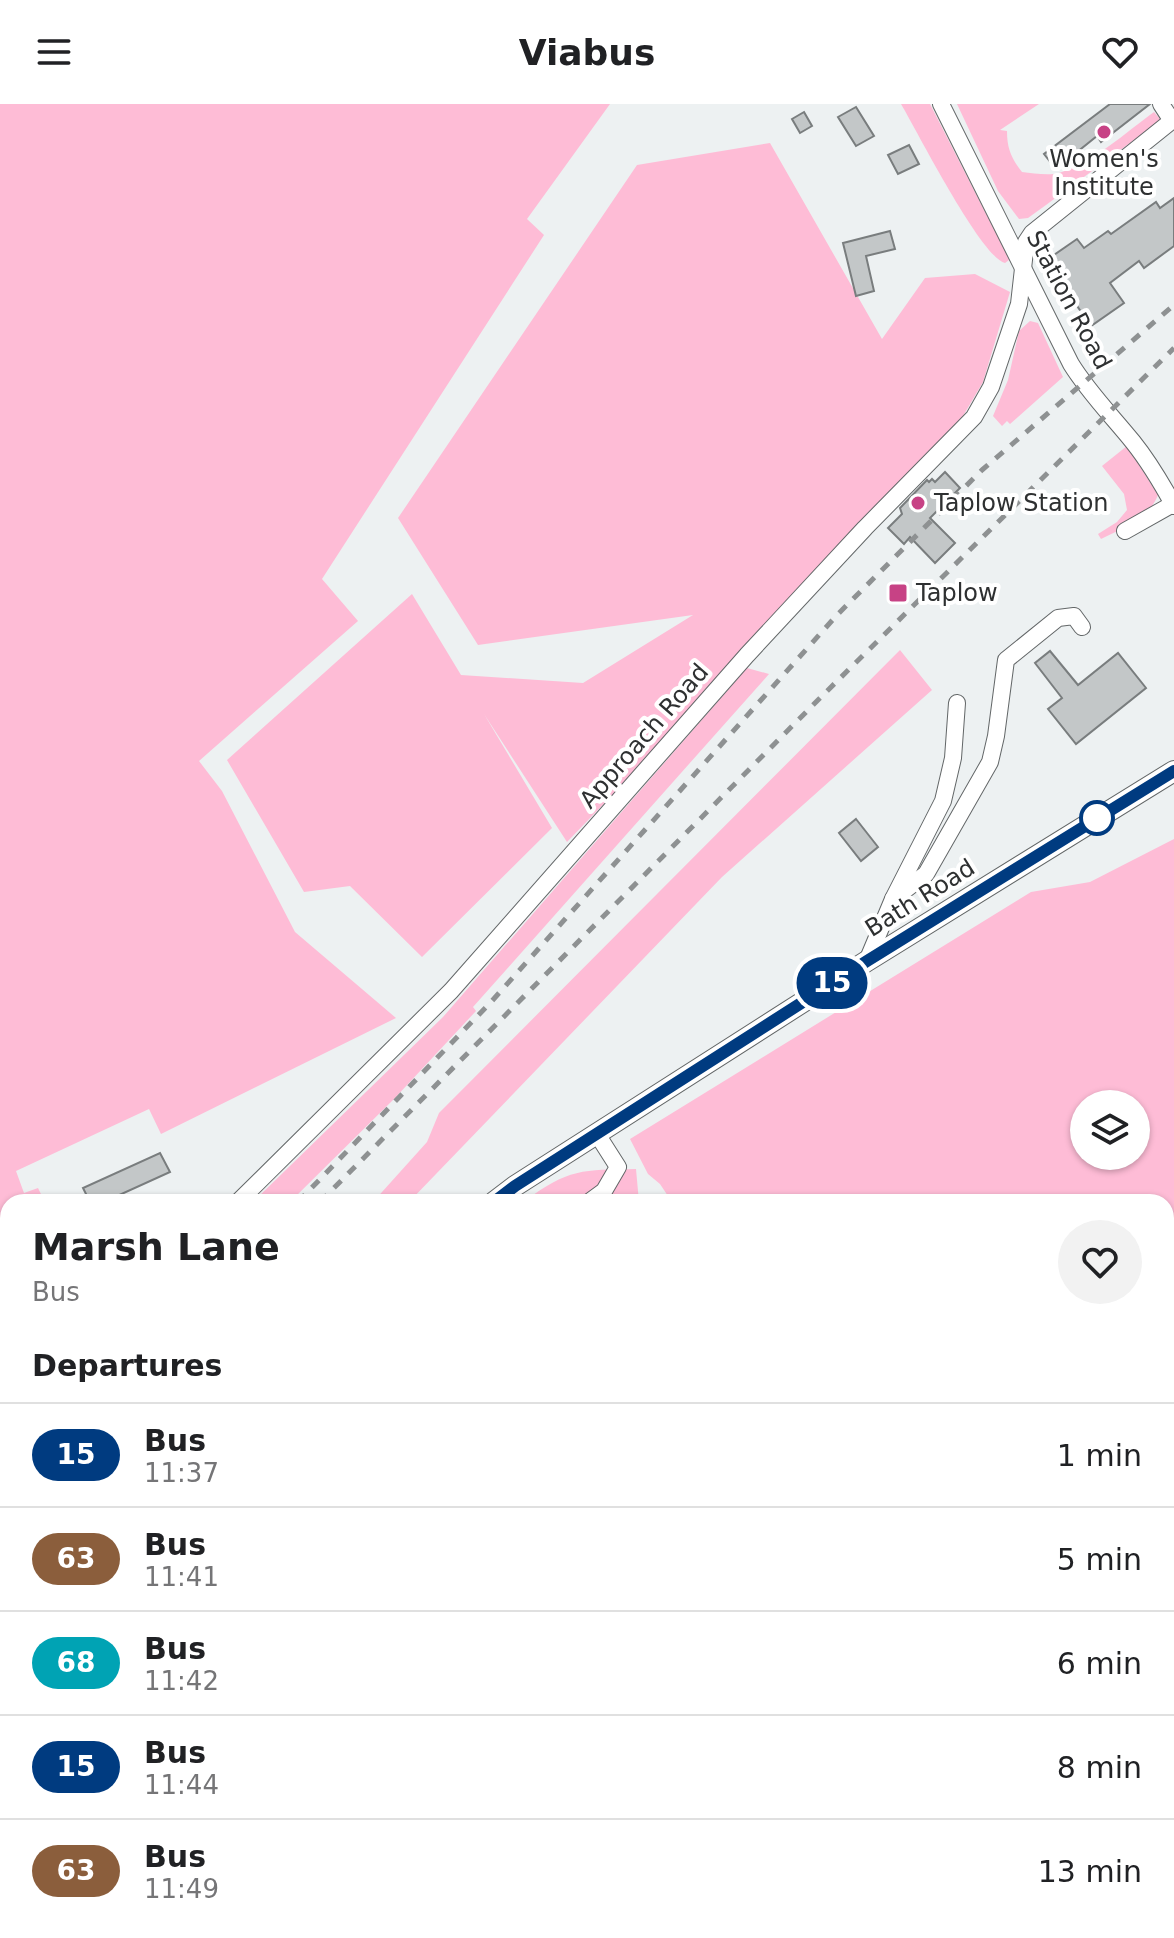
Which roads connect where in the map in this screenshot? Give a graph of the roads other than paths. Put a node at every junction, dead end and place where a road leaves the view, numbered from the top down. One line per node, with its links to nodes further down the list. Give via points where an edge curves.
1 (941, 104): 4 (street, Station Road)
2 (1161, 104): 3 (street)
3 (1173, 120): 4 (street, Approach Road, via 1039,225 1026,242)
4 (1023, 267): 5 (street, Station Road, via 1077,373); 13 (street, Approach Road, via 1022,297 991,387 974,417 747,655 451,991)
5 (1174, 503): 6 (street)
6 (1125, 531)
7 (1082, 627): 10 (street, via 1074,616 1058,618 1006,660 990,762 926,874)
8 (957, 703): 10 (street, via 943,801)
9 (1174, 771): 11 (main road, Bath Road)
10 (893, 899): 11 (street)
11 (867, 961): 12 (main road, Bath Road)
12 (597, 1134): 14 (main road, Bath Road); 15 (street, via 618,1167)
13 (246, 1194)
14 (506, 1194)
15 (600, 1194)

